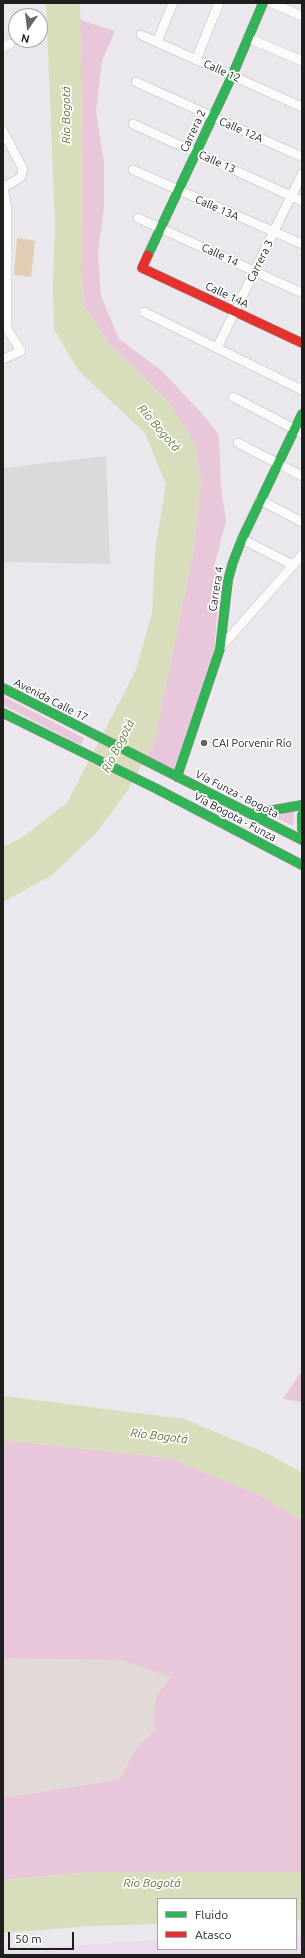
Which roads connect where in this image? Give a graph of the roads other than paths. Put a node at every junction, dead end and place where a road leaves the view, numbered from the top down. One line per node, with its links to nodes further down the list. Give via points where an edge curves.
1 (173, 3): 8 (street)
2 (219, 3): 9 (street)
3 (263, 3): 7 (street, Carrera 2)
4 (272, 3): 5 (street)
5 (302, 16)
6 (141, 35): 8 (street, Calle 12)
7 (248, 38): 10 (street); 11 (street, Carrera 2)
8 (157, 42): 9 (street, Calle 12)
9 (196, 60): 11 (street, Calle 12)
10 (302, 61)
11 (232, 76): 13 (street, Calle 12); 14 (street, Carrera 2)
12 (136, 82): 14 (street, Calle 12A)
13 (302, 107)
14 (213, 117): 17 (street, Carrera 2); 18 (street, Calle 12A)
15 (133, 124): 17 (street, Calle 13)
16 (4, 135): 21 (street, via 23,169 21,177)
17 (196, 153): 22 (street, Carrera 2); 23 (street, Calle 13)
18 (302, 158)
19 (133, 170): 22 (street, Calle 13A)
20 (302, 174): 23 (street, Carrera 3)
21 (3, 188): 34 (street, via 7,208)
22 (178, 191): 26 (street, Carrera 2); 27 (street, Calle 13A)
23 (292, 196): 24 (street, Calle 13); 27 (street, Carrera 3)
24 (302, 201)
25 (138, 218): 26 (street, Calle 14)
26 (161, 228): 29 (street, Carrera 2); 30 (street, Calle 14)
27 (274, 232): 28 (street, Calle 13A); 30 (street, Carrera 3)
28 (302, 244)
29 (142, 268): 33 (street, Calle 14A)
30 (255, 271): 31 (street, Calle 14); 33 (street, Carrera 3)
31 (302, 293)
32 (144, 312): 36 (street)
33 (235, 312): 35 (street, Calle 14A); 36 (street, Carrera 3)
34 (5, 326): 37 (street, via 21,351)
35 (302, 343)
36 (217, 348): 38 (street)
37 (3, 359)
38 (302, 390)
39 (234, 397): 41 (street)
40 (302, 414): 41 (street, Carrera 4)
41 (298, 431): 43 (street, Carrera 4)
42 (238, 443): 43 (street)
43 (278, 464): 44 (street); 45 (street, Carrera 4)
44 (302, 476)
45 (260, 500): 46 (street); 47 (street, Carrera 4)
46 (302, 522)
47 (242, 539): 49 (street); 50 (street, Carrera 4, via 228,580)
48 (302, 555): 49 (street)
49 (293, 565): 50 (street)
50 (220, 649): 54 (street, Carrera 4)
51 (3, 688): 53 (street, Avenida Calle 17)
52 (3, 713): 60 (street, Vía Bogota - Funza, via 157,789)
53 (161, 769): 54 (street, Vía Funza - Bogota)
54 (177, 777): 56 (street, Vía Funza - Bogota)
55 (302, 805): 56 (street)
56 (251, 814): 59 (street, Vía Funza - Bogota)
57 (302, 815): 58 (street)
58 (302, 829)
59 (302, 840)
60 (302, 865)

